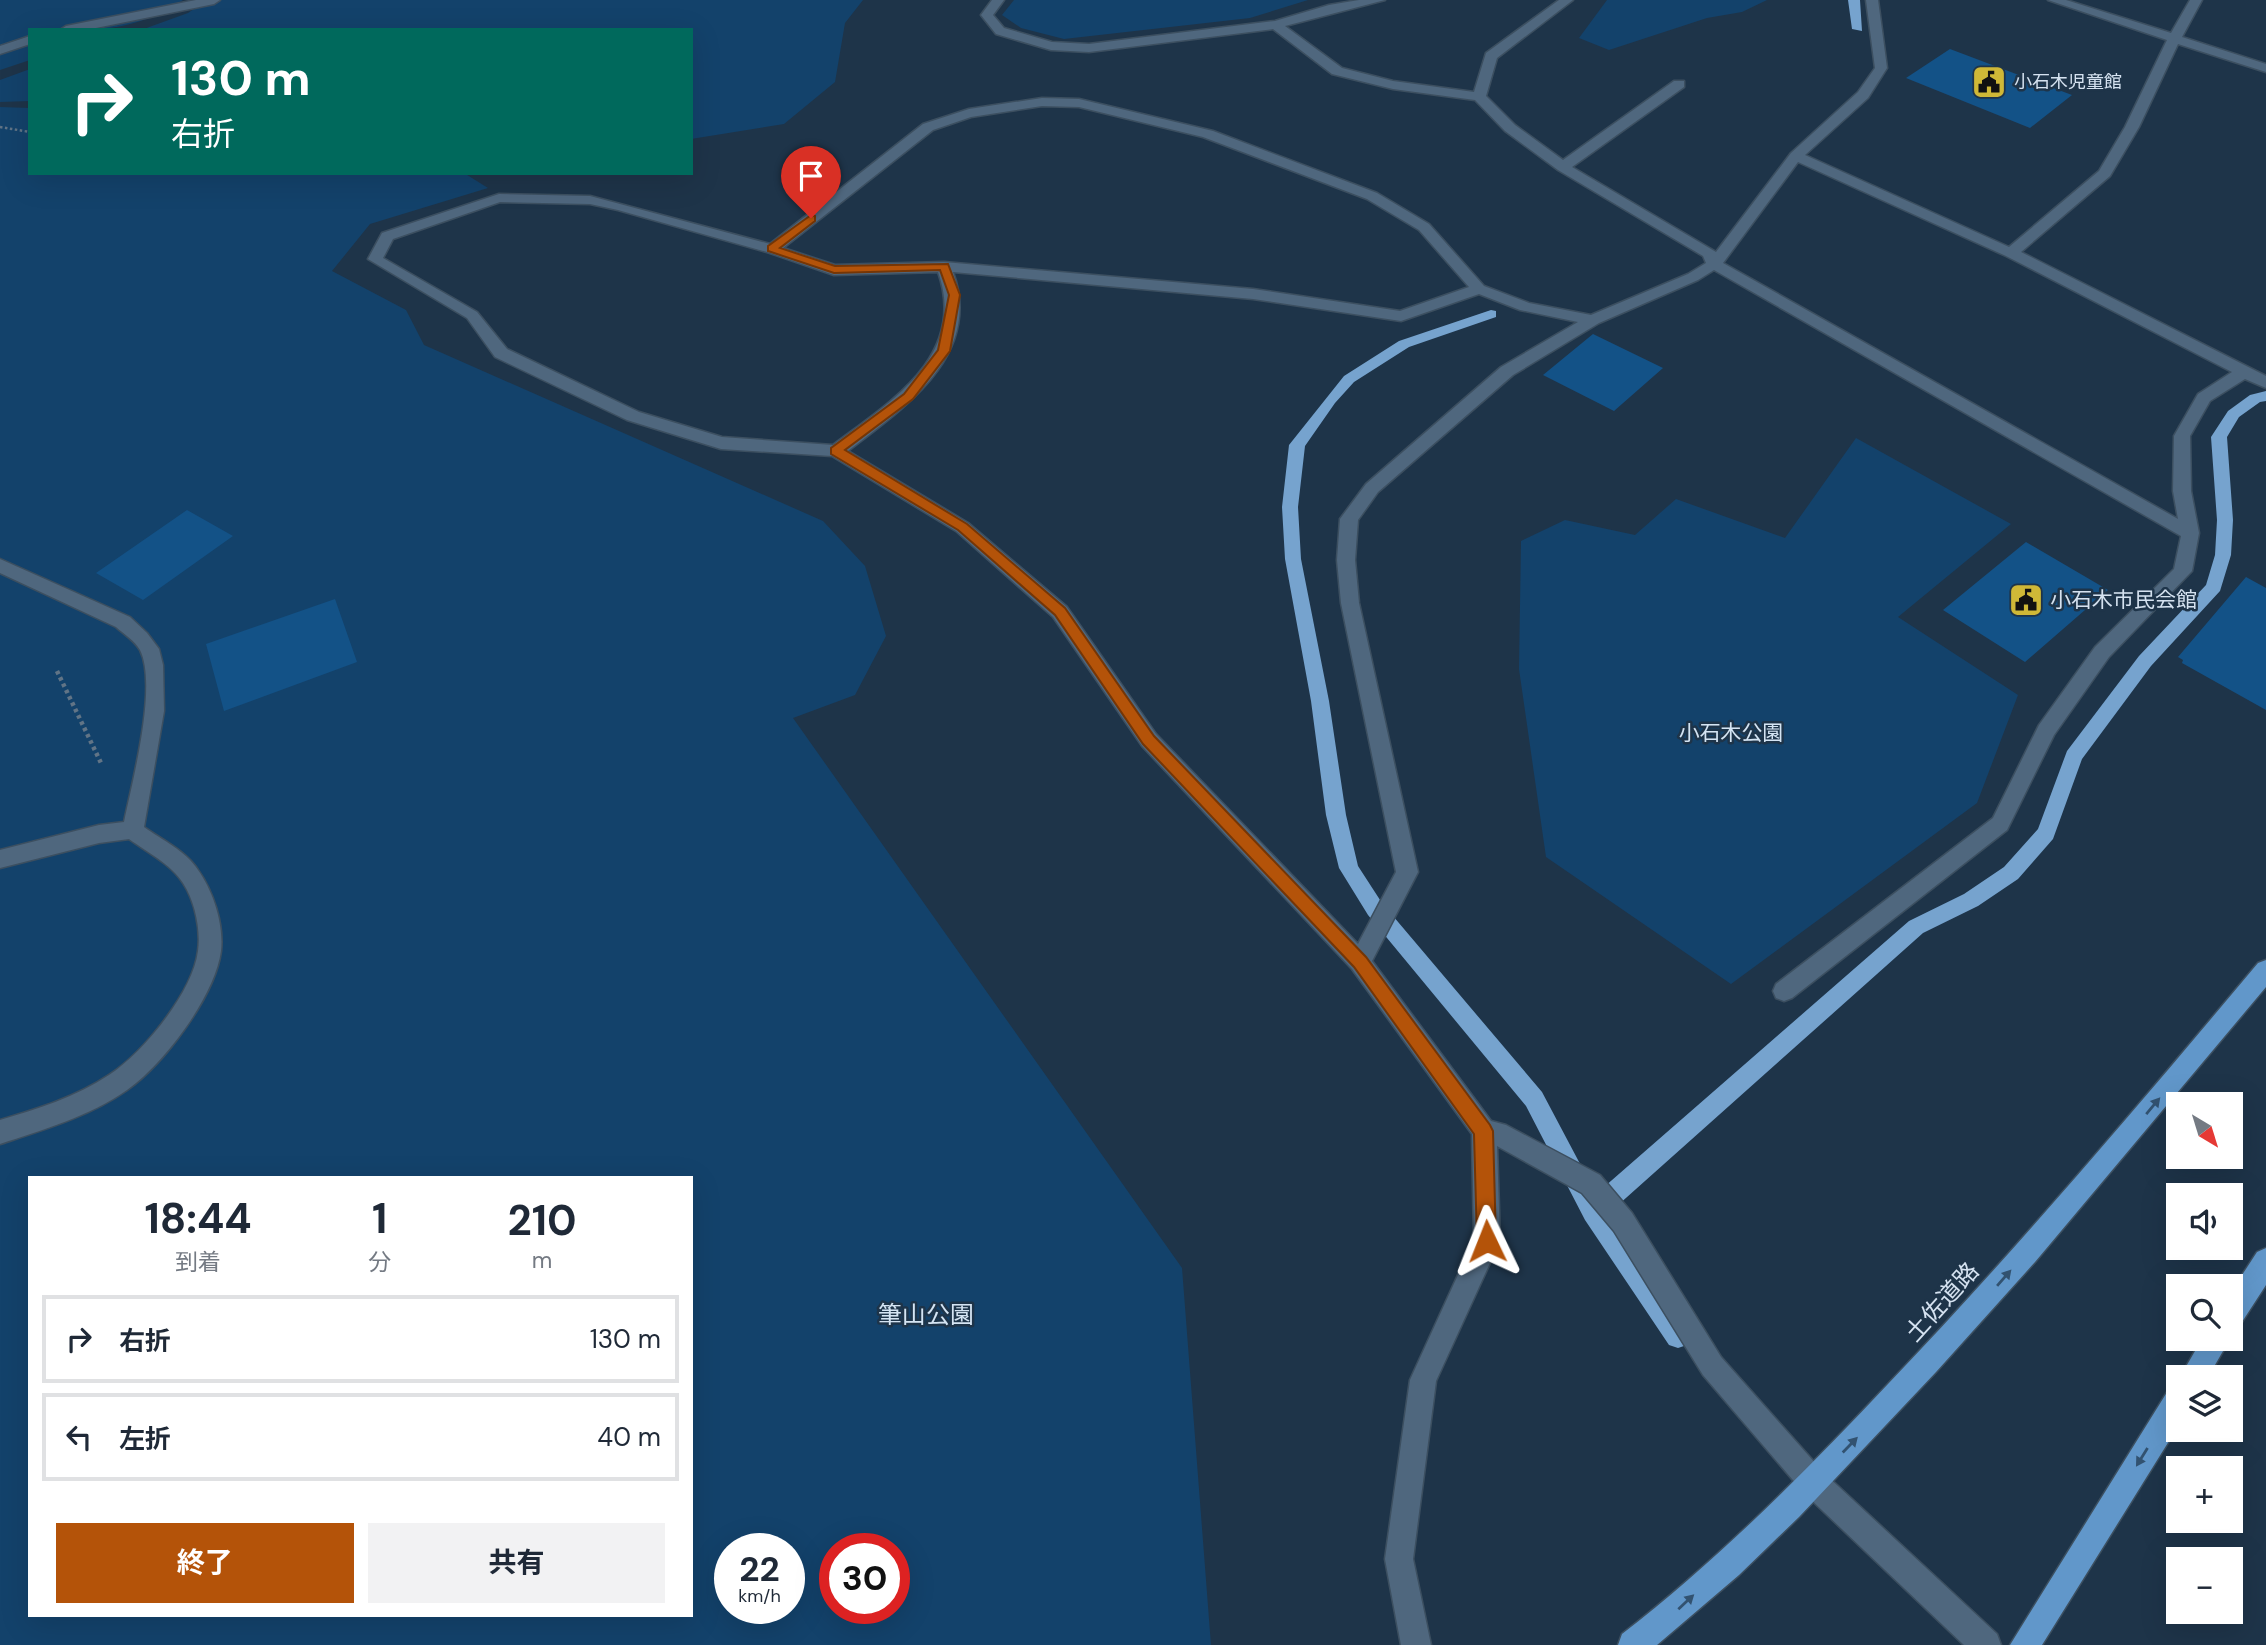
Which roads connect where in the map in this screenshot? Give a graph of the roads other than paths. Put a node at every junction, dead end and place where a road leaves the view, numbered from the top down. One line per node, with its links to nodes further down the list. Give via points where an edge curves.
1 (214, 0): 9 (street)
2 (998, 0): 8 (street, via 987,15 1000,32 1051,46 1089,48)
3 (1379, 0): 8 (street)
4 (1567, 0): 15 (street, via 1490,56)
5 (1872, 0): 16 (street, via 1881,68 1863,95)
6 (2054, 0): 10 (street)
7 (2196, 0): 10 (street)
8 (1276, 25): 15 (street, via 1337,71 1393,85)
9 (76, 28)
10 (2174, 39): 13 (street); 19 (street, via 2105,173)
11 (28, 41): 12 (street)
12 (0, 50)
13 (2266, 68)
14 (1679, 84): 17 (street)
15 (1479, 97): 17 (street, via 1510,128)
16 (1796, 156): 19 (street); 20 (street)
17 (1563, 167): 20 (street, via 1678,233)
18 (772, 249): 21 (street, via 834,270); 22 (street, via 928,127 969,113 1042,102 1079,103 1208,134 1372,196 1424,227); 26 (street, via 590,200 499,198 387,236 375,260 472,315 501,353 633,416 721,443)
19 (2011, 253): 24 (street)
20 (1712, 258): 23 (street, via 1693,277); 27 (street)
21 (944, 267): 22 (street, via 1252,294 1401,316); 26 (street, via 954,295 944,351 909,396)
22 (1479, 289): 23 (street, via 1525,307)
23 (1593, 320): 31 (street, via 1507,371 1372,488 1349,519 1350,603 1407,872)
24 (2244, 372): 25 (street); 27 (street, via 2204,398 2182,436 2182,491)
25 (2266, 383)
26 (836, 451): 31 (street, via 962,527 1060,612 1149,740)
27 (2190, 533): 33 (street, via 2183,571 2102,652 2046,731 2000,824)
28 (0, 565): 29 (street, via 123,622 149,650 156,673 155,696)
29 (133, 831): 30 (street, via 99,834); 34 (street, via 189,874 205,909 210,950 193,995 159,1044 119,1082 47,1118)
30 (0, 859)
31 (1363, 957): 35 (street)
32 (2266, 970): 39 (highway, 土佐道路, one-way to 32, via 1948,1342)
33 (1784, 990)
34 (0, 1132)
35 (1490, 1132): 39 (street, via 1591,1184 1623,1222 1712,1366); 40 (street, via 1487,1241 1423,1380 1399,1559)
36 (2266, 1261): 37 (highway)
37 (2243, 1297)
38 (2166, 1420): 43 (highway, one-way to 43)
39 (1814, 1483): 41 (highway, 土佐道路, one-way to 39, via 1672,1615); 42 (street)
40 (1416, 1645)
41 (1633, 1645)
42 (1986, 1645)
43 (2025, 1645)

